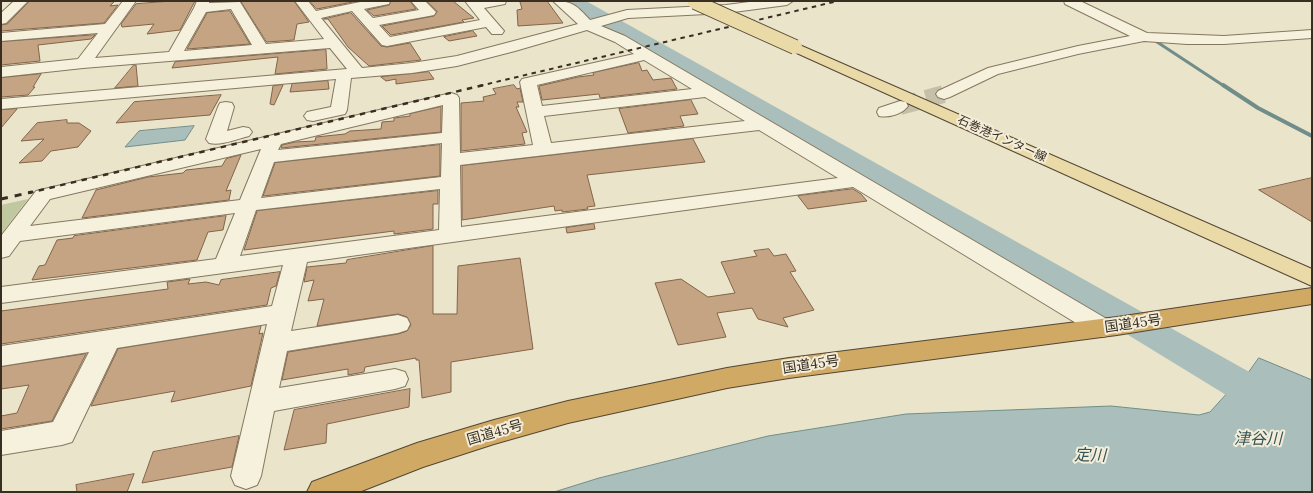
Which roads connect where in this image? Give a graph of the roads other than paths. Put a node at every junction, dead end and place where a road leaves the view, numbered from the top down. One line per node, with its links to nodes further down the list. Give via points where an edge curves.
1 (22, 1): 15 (street)
2 (130, 1): 19 (street)
3 (301, 1): 14 (street)
4 (417, 1): 17 (street, via 429,12)
5 (500, 1): 11 (street)
6 (558, 1): 18 (street)
7 (699, 1): 24 (main road, 石巻港インター線, bridge)
8 (787, 1): 18 (street, via 726,9 619,16)
9 (1070, 1): 22 (street)
10 (377, 2): 13 (street)
11 (474, 3): 16 (street)
12 (202, 4): 26 (street, via 235,5); 28 (street)
13 (355, 7): 14 (street); 17 (street)
14 (314, 16): 23 (street)
15 (1, 20)
16 (490, 22): 17 (street, via 387,42); 25 (street)
17 (370, 23)
18 (591, 24): 25 (street); 27 (street)
19 (110, 28): 21 (street); 29 (street)
20 (1312, 34): 22 (street, via 1224,40)
21 (1, 37)
22 (1144, 37): 34 (street, via 993,71)
23 (334, 43): 26 (street); 31 (street)
24 (802, 46): 50 (main road, 石巻港インター線); 52 (main road, 石巻港インター線)
25 (510, 48): 31 (street, via 451,62)
26 (260, 50): 28 (street)
27 (646, 55): 33 (street); 37 (street, via 528,82)
28 (166, 57): 29 (street); 32 (street)
29 (83, 63): 30 (street)
30 (1, 72)
31 (351, 74): 32 (street); 36 (street, via 339,110 216,139)
32 (134, 91): 35 (street)
33 (708, 92): 37 (street); 38 (street)
34 (944, 94)
35 (1, 104)
36 (226, 107)
37 (535, 112): 41 (street)
38 (765, 124): 41 (street); 44 (street)
39 (451, 137): 40 (street); 40 (street, via 451,98); 42 (street)
40 (270, 148): 45 (street); 46 (street, via 43,195)
41 (542, 150): 42 (street)
42 (451, 160): 43 (street)
43 (450, 182): 45 (street); 47 (street)
44 (858, 182): 47 (street); 57 (street)
45 (249, 205): 46 (street); 51 (street)
46 (14, 235): 48 (street)
47 (450, 235): 49 (street)
48 (1, 251)
49 (297, 256): 51 (street); 55 (street)
50 (1312, 263)
51 (225, 264): 53 (street)
52 (1312, 278)
53 (1, 295)
54 (1312, 296): 57 (highway, 国道45号)
55 (282, 313): 58 (street); 59 (street)
56 (398, 324): 59 (street)
57 (1110, 327): 65 (highway, 国道45号, via 727,378 568,412 494,432 417,456)
58 (107, 341): 60 (street); 63 (street, via 62,432)
59 (276, 343): 62 (street)
60 (1, 356)
61 (395, 379): 62 (street)
62 (262, 402): 64 (street)
63 (1, 443)
64 (246, 476)
65 (323, 492)

